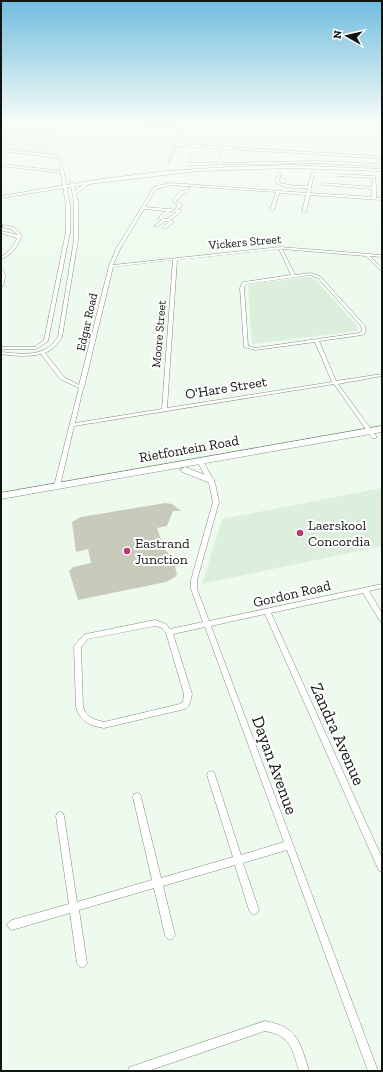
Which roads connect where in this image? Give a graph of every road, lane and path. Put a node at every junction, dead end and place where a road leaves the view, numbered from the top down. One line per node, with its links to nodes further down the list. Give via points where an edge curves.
1 (63, 172): 10 (street)
2 (148, 172): 8 (main road)
3 (173, 172): 7 (main road)
4 (313, 173): 11 (street)
5 (280, 174): 11 (street, via 277,181 279,184)
6 (337, 175): 12 (street, via 374,177)
7 (96, 181): 8 (main road); 17 (main road, via 82,187)
8 (72, 184): 10 (main road); 17 (street)
9 (324, 184): 12 (street)
10 (64, 185): 14 (main road); 16 (main road); 19 (street)
11 (310, 187): 18 (street)
12 (375, 188): 21 (street)
13 (189, 189): 25 (street, via 182,192 174,201 180,204)
14 (37, 191): 19 (main road, via 56,191); 20 (main road)
15 (278, 192): 18 (street); 23 (street, Edgar Road, via 170,184 155,188); 26 (street)
16 (1, 193)
17 (75, 194): 49 (street, via 76,240 60,336 54,346)
18 (307, 194): 21 (street); 27 (street)
19 (66, 195): 47 (street, via 67,241 46,341 36,348)
20 (1, 197)
21 (374, 199): 22 (street)
22 (382, 199)
23 (144, 208): 24 (street); 41 (street, Edgar Road)
24 (170, 209): 25 (street); 28 (street, via 160,218)
25 (176, 210): 28 (street, via 180,211)
26 (272, 210)
27 (304, 212)
28 (166, 220): 30 (street); 31 (street, via 172,222)
29 (2, 226): 32 (street, via 5,228); 33 (street, via 16,231)
30 (156, 226)
31 (164, 228)
32 (1, 232): 33 (street)
33 (19, 237): 35 (street, via 16,246)
34 (280, 248): 36 (street, Vickers Street); 39 (street, Vickers Street); 44 (street)
35 (8, 255): 38 (street); 40 (street)
36 (367, 255): 37 (street, Vickers Street); 43 (street)
37 (382, 256)
38 (1, 258)
39 (175, 259): 41 (street, Vickers Street); 53 (street, Moore Street)
40 (1, 264)
41 (111, 266): 52 (street, Edgar Road)
42 (1, 269): 45 (street, via 4,274)
43 (382, 271)
44 (292, 275): 46 (street, via 310,274 319,277 365,329 360,334); 46 (street, via 250,281 242,285 245,345 255,349)
45 (1, 286)
46 (317, 341): 51 (street)
47 (1, 348)
48 (1, 353): 49 (street)
49 (42, 353): 52 (street, via 62,378)
50 (382, 375): 51 (street, O'Hare Street)
51 (335, 383): 53 (street, O'Hare Street); 56 (street)
52 (82, 388): 54 (street, Edgar Road)
53 (164, 410): 54 (street, O'Hare Street)
54 (73, 425): 60 (street, Edgar Road)
55 (382, 429): 56 (main road, Rietfontein Road)
56 (375, 434): 57 (main road, Rietfontein Road)
57 (201, 464): 58 (main road, Rietfontein Road); 59 (street, Dayan Avenue); 60 (main road, Rietfontein Road)
58 (186, 470): 59 (main road); 62 (main road, Rietfontein Road)
59 (210, 480): 67 (street, Dayan Avenue, via 216,496 216,510 194,583)
60 (57, 486): 61 (main road, Rietfontein Road)
61 (1, 496)
62 (1, 502)
63 (382, 586): 64 (street, Gordon Road)
64 (365, 590): 65 (street, Gordon Road); 66 (street)
65 (267, 612): 67 (street, Gordon Road); 74 (street, Zandra Avenue)
66 (382, 618)
67 (207, 624): 68 (street, Gordon Road); 72 (street, Dayan Avenue)
68 (168, 632): 68 (street, via 188,694 186,704 104,726 86,718 80,707 77,646 79,642 86,636 155,623 164,626)
69 (211, 775): 73 (street)
70 (137, 797): 75 (street)
71 (60, 816): 76 (street)
72 (289, 844): 73 (street); 83 (street, Dayan Avenue)
73 (239, 859): 75 (street); 77 (street)
74 (382, 868)
75 (158, 882): 76 (street); 79 (street)
76 (74, 907): 78 (street); 80 (street)
77 (254, 910)
78 (12, 925)
79 (170, 935)
80 (82, 963)
81 (133, 1071): 82 (street, via 264,1026 276,1027 295,1042)
82 (304, 1071)
83 (373, 1071)

